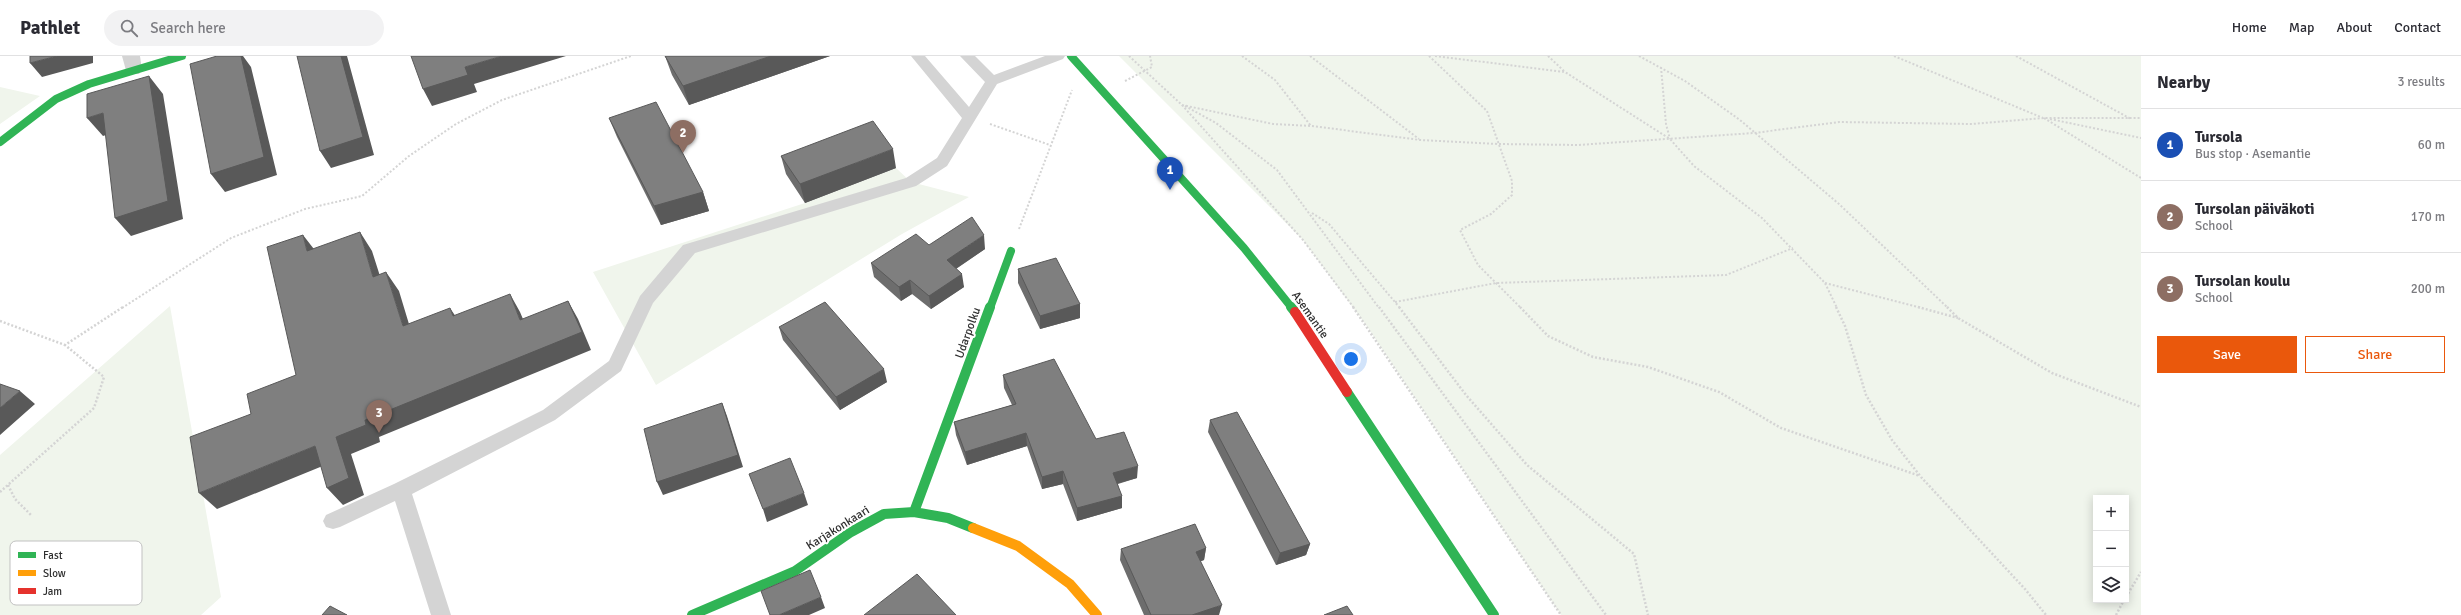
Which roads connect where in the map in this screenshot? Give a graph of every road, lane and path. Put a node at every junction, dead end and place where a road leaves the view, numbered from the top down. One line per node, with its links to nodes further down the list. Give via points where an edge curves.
1 (182, 56): 17 (street)
2 (631, 56): 45 (path, via 502,100 456,124 409,156 362,196 305,209 231,238)
3 (918, 56): 24 (lane)
4 (967, 56): 22 (lane)
5 (1058, 56): 22 (lane)
6 (1071, 56): 21 (street, Asemantie)
7 (1129, 56): 19 (path)
8 (1150, 56): 19 (path, via 1152,67)
9 (1242, 56): 28 (path, via 1275,80)
10 (1310, 56): 32 (path)
11 (1429, 56): 34 (path, via 1487,111)
12 (1435, 56): 20 (path)
13 (1548, 56): 20 (path)
14 (1639, 56): 18 (path)
15 (1894, 56): 25 (path)
16 (2016, 56): 27 (path)
17 (132, 63): 33 (street, via 56,99)
18 (1661, 67): 29 (path, via 1716,103); 31 (path, via 1666,124)
19 (1146, 72): 23 (path)
20 (1564, 72): 31 (path)
21 (1090, 77): 35 (path, via 1071,91); 60 (street, Asemantie, via 1239,242 1292,308)
22 (992, 81): 24 (lane)
23 (1182, 105): 28 (path, via 1272,124); 37 (path, via 1216,123 1277,170); 61 (path, via 1303,240 1366,325)
24 (969, 117): 35 (path); 49 (lane, via 942,162 911,182 689,249 646,300 615,366 549,415)
25 (2044, 118): 27 (path); 29 (path, via 1972,124 1839,122); 30 (path); 36 (path)
26 (2141, 118): 27 (path)
27 (2131, 119)
28 (1312, 126): 32 (path)
29 (1754, 133): 31 (path); 43 (path, via 1839,204)
30 (2141, 138)
31 (1670, 139): 34 (path, via 1578,145); 38 (path, via 1694,166 1762,218)
32 (1420, 140): 34 (path)
33 (0, 142)
34 (1498, 144): 40 (path, via 1512,181 1512,195 1491,214 1460,230 1478,265)
35 (1050, 145): 39 (path)
36 (2141, 178)
37 (1310, 212): 42 (path, via 1329,224); 62 (path)
38 (1793, 248): 40 (path, via 1726,275); 41 (path)
39 (1011, 251): 51 (street, Udarpolku)
40 (1496, 283): 42 (path); 47 (path, via 1548,336 1593,357 1648,367 1719,392 1781,428)
41 (1825, 283): 43 (path); 47 (path, via 1846,326 1866,395 1892,440)
42 (1395, 302): 63 (path, via 1466,396 1527,465 1634,554)
43 (1958, 318): 46 (path, via 2052,373)
44 (0, 321): 45 (path)
45 (65, 345): 48 (path, via 104,377 94,408)
46 (2141, 407)
47 (1921, 476): 64 (path)
48 (8, 485): 50 (path); 52 (path, via 15,500)
49 (401, 490): 53 (lane); 57 (lane)
50 (0, 492)
51 (914, 512): 58 (street, Karjakonkaari, via 884,514 850,532 795,571); 59 (street, Karjakonkaari, via 948,518 1018,546 1070,584)
52 (31, 515)
53 (333, 521)
54 (2141, 572): 55 (path)
55 (2129, 592)
56 (2122, 603): 65 (path)
57 (441, 615)
58 (692, 615)
59 (1097, 615)
60 (1494, 615)
61 (1560, 615)
62 (1606, 615)
63 (1648, 615)
64 (2046, 615)
65 (2116, 615)

